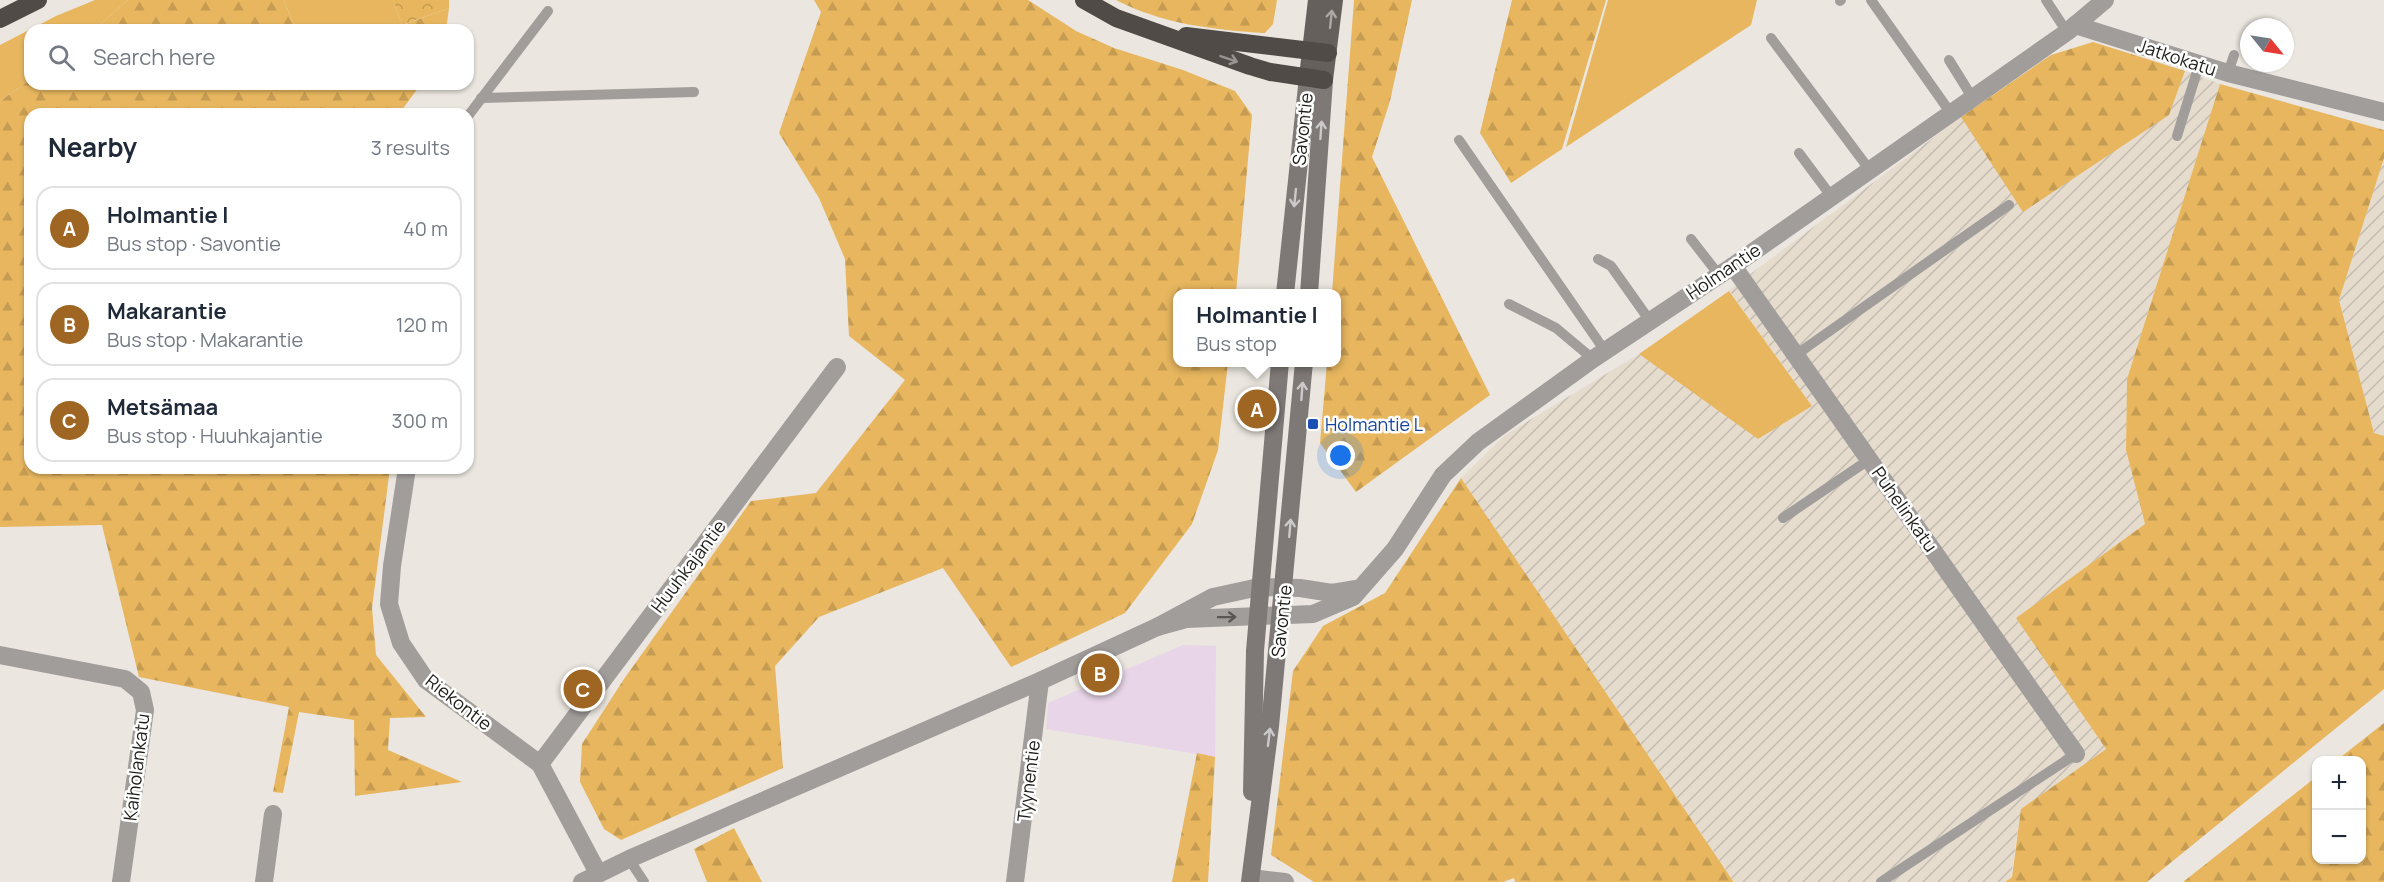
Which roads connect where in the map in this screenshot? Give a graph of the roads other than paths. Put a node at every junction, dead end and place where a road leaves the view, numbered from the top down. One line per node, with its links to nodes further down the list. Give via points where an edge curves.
1 (38, 0): 9 (highway)
2 (1084, 0): 11 (highway, via 1116,18)
3 (1317, 0): 13 (main road, Savontie)
4 (1334, 0): 13 (main road, Savontie, one-way to 4)
5 (1871, 0): 23 (lane)
6 (2046, 0): 10 (lane)
7 (2105, 0): 10 (street, Holmantie)
8 (548, 11): 21 (lane)
9 (0, 19)
10 (2071, 28): 16 (street, Jatkokatu); 20 (street, Holmantie)
11 (1154, 32): 13 (highway); 18 (highway, one-way to 18, via 1270,72)
12 (1771, 38): 28 (lane)
13 (1319, 52): 18 (main road, Savontie)
14 (2234, 55): 17 (lane)
15 (1949, 60): 20 (lane)
16 (2199, 64): 17 (street, Jatkokatu); 25 (lane)
17 (2228, 73): 24 (street, Jatkokatu)
18 (1316, 78): 34 (main road, Savontie, one-way to 34); 35 (main road, Savontie, one-way to 18)
19 (694, 92): 21 (lane)
20 (1972, 97): 23 (street, Holmantie)
21 (481, 98): 22 (lane)
22 (474, 108)
23 (1950, 112): 28 (street, Holmantie)
24 (2384, 112)
25 (2177, 136)
26 (1459, 140): 39 (lane)
27 (1799, 153): 29 (lane)
28 (1869, 169): 29 (street, Holmantie)
29 (1831, 196): 33 (street, Holmantie)
30 (2009, 205): 38 (lane)
31 (1691, 239): 33 (lane)
32 (1598, 259): 37 (lane, via 1611,266)
33 (1726, 270): 37 (street, Holmantie); 38 (street, Puhelinkatu)
34 (1286, 289)
35 (1309, 289)
36 (1509, 304): 39 (lane)
37 (1650, 321): 39 (street, Holmantie)
38 (1797, 354): 43 (street, Puhelinkatu)
39 (1599, 355): 46 (street, Holmantie, via 1459,459 1429,493 1395,549)
40 (837, 367): 55 (street, Huuhkajantie)
41 (1280, 367): 47 (main road, Savontie)
42 (1304, 367): 48 (main road, Savontie, one-way to 42)
43 (1870, 459): 45 (lane); 54 (street, Puhelinkatu)
44 (406, 474): 55 (street, Riekontie, via 389,604 401,643 426,680)
45 (1783, 518)
46 (1373, 575): 48 (street, Holmantie, via 1363,586 1344,593); 50 (street, Holmantie, via 1341,604 1313,614)
47 (1259, 587): 48 (street, Holmantie); 49 (main road, Savontie); 51 (street, Holmantie, via 1213,597)
48 (1285, 587): 50 (main road, Savontie)
49 (1257, 616): 50 (street, Holmantie); 51 (street, Holmantie, one-way to 49, via 1186,619); 59 (main road, Savontie)
50 (1282, 616): 59 (main road, Savontie, one-way to 50)
51 (1157, 627): 53 (street)
52 (0, 655): 60 (street, Kaiholankatu, via 126,679 141,692 146,710)
53 (1040, 681): 57 (street); 64 (street, Tyynentie)
54 (2076, 754): 66 (lane)
55 (540, 764): 58 (street, Riekontie)
56 (273, 814): 61 (street)
57 (629, 859): 58 (street); 63 (lane)
58 (598, 873): 62 (street)
59 (1251, 880): 65 (street)
60 (121, 882)
61 (264, 882)
62 (582, 882)
63 (644, 882)
64 (1015, 882)
65 (1285, 882)
66 (1881, 882)

